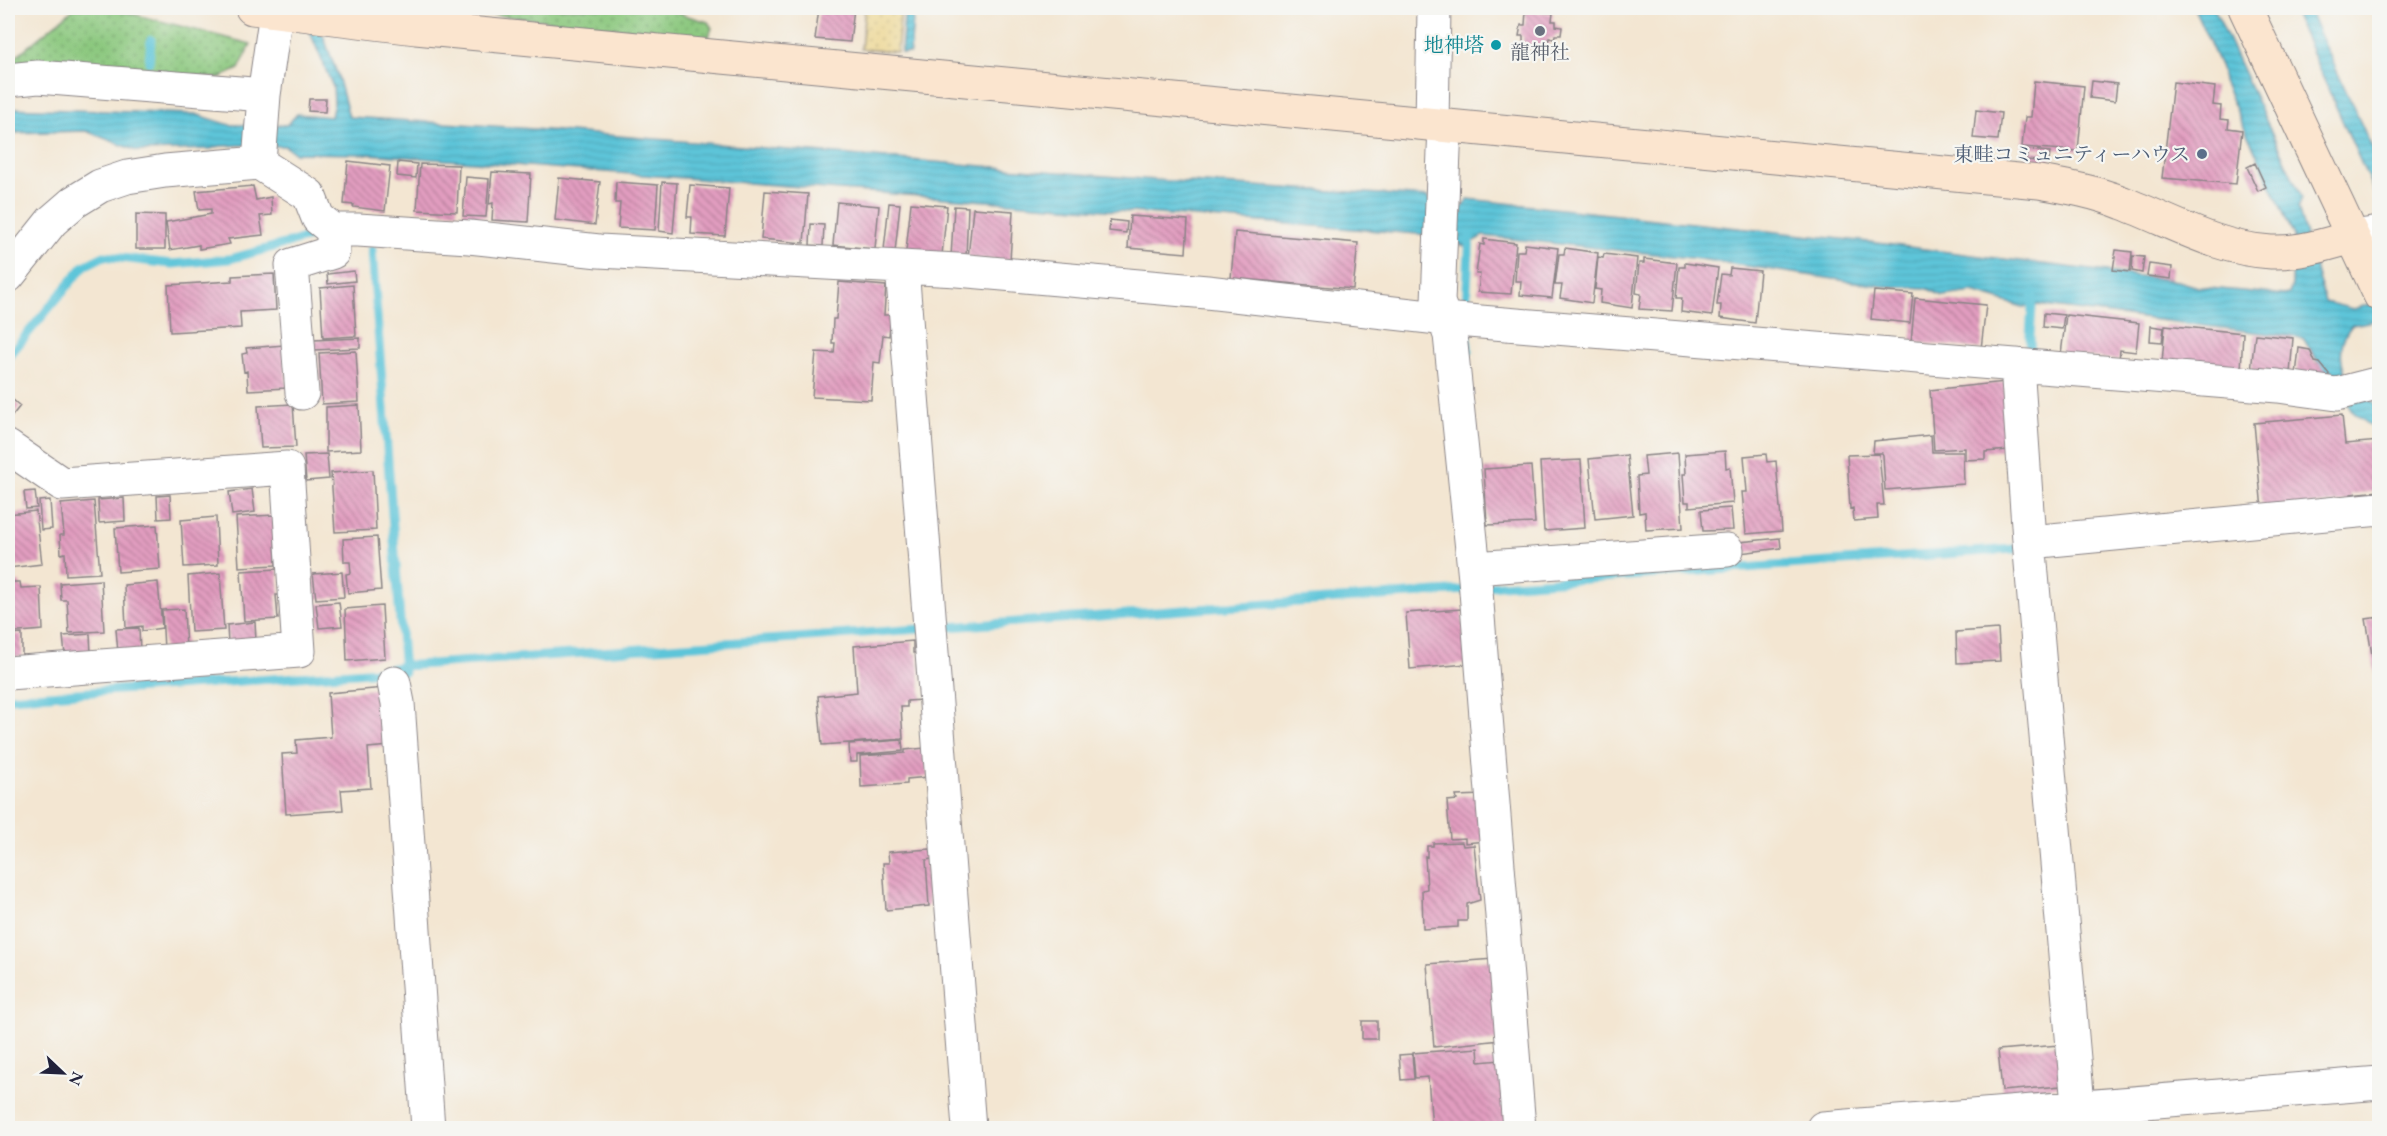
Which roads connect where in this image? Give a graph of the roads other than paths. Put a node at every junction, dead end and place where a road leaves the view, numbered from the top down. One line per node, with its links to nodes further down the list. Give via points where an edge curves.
1 (1434, 8): 5 (street)
2 (2245, 8): 8 (street)
3 (264, 10): 5 (street, via 427,29); 6 (street)
4 (8, 80): 6 (street, via 38,76)
5 (1439, 125): 8 (street, via 2039,182 2114,200 2189,233 2239,248 2272,252); 12 (street, via 1443,217 1438,302)
6 (261, 131): 7 (street, via 309,195 318,218); 10 (street, via 155,172 99,186 52,221)
7 (333, 230): 9 (street, via 469,237 599,251); 15 (street, via 333,252 292,265)
8 (2366, 235): 11 (street)
9 (902, 267): 12 (street, via 1207,292); 26 (street)
10 (8, 276)
11 (2379, 295)
12 (1459, 320): 13 (street); 20 (street, via 1450,335)
13 (2028, 366): 14 (street, via 2277,386); 18 (street)
14 (2361, 388)
15 (302, 393)
16 (8, 447): 21 (street, via 63,484 287,468 299,651)
17 (2379, 509): 18 (street)
18 (2039, 541): 24 (street)
19 (1727, 550): 20 (street)
20 (1480, 576): 27 (street)
21 (8, 673)
22 (394, 683): 25 (street)
23 (2379, 1083): 24 (street)
24 (2085, 1113): 28 (street)
25 (429, 1128)
26 (969, 1128)
27 (1519, 1128)
28 (1823, 1128)

